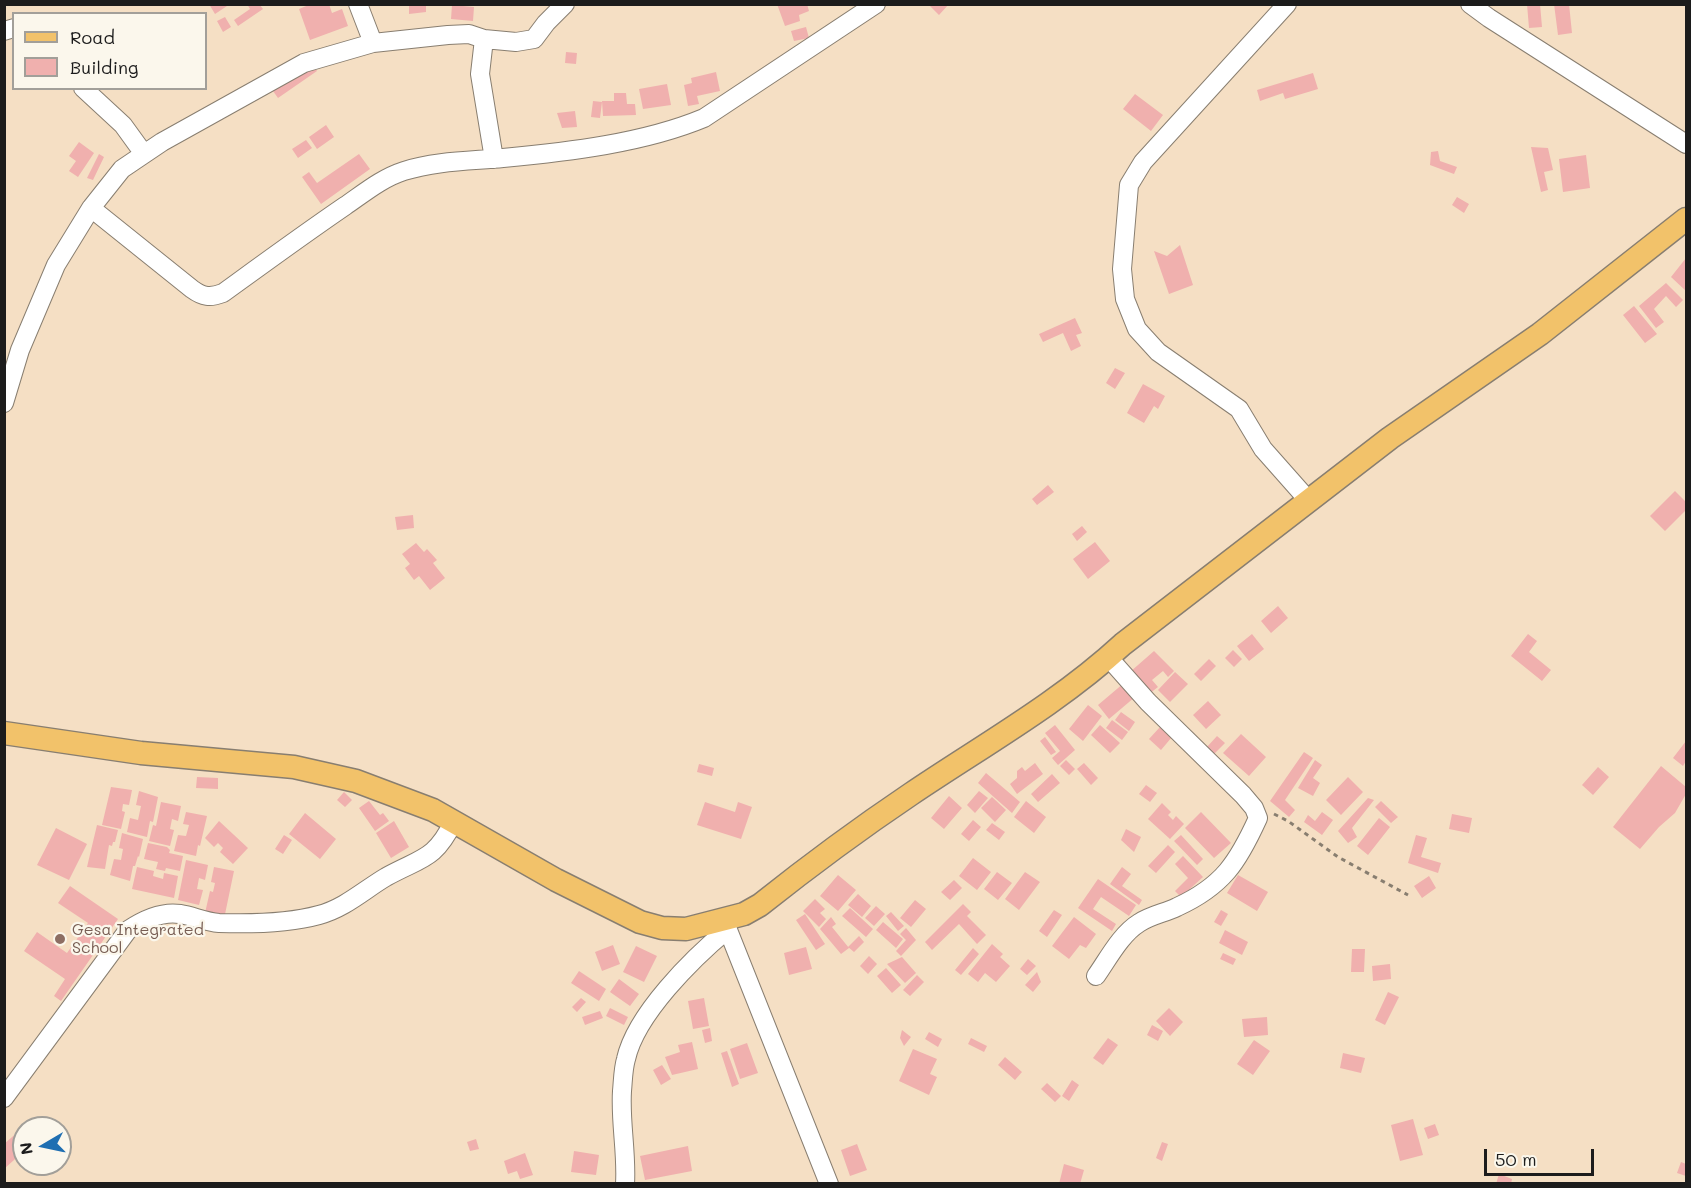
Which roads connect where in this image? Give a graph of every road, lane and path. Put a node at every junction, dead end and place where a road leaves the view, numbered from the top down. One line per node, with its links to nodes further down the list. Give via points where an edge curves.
1 (358, 4): 7 (street)
2 (565, 4): 6 (street, via 534,39)
3 (876, 4): 11 (street, via 704,117 678,129 543,155)
4 (1287, 4): 15 (street, via 1135,174 1130,185 1122,269 1125,298 1137,329 1158,352 1239,409 1263,449)
5 (1470, 4): 9 (street)
6 (484, 39): 7 (street, via 469,34); 11 (street, via 480,74)
7 (373, 43): 10 (street, via 304,63)
8 (85, 90): 10 (street, via 123,125)
9 (1686, 144)
10 (144, 154): 12 (street, via 122,169)
11 (494, 159): 12 (street, via 414,168 393,175 212,297 201,296)
12 (91, 208): 14 (street, via 56,265 20,350)
13 (1686, 219): 15 (main road, via 1540,334 1440,402)
14 (4, 403)
15 (1310, 501): 16 (main road)
16 (1108, 657): 21 (main road, via 998,737 909,795 760,905); 22 (street, via 1148,702 1244,795 1258,818 1226,875 1186,903 1137,924)
17 (4, 733): 18 (main road, via 141,753 323,772 382,789)
18 (454, 821): 21 (main road, via 556,880 640,922 686,929); 23 (street, via 431,854 380,881 341,908 285,920 217,923 167,914 141,921 129,930)
19 (1288, 821): 20 (path, via 1338,857)
20 (1408, 895)
21 (726, 924): 24 (street, via 653,1006 626,1058 622,1093); 25 (street)
22 (1096, 976)
23 (4, 1098)
24 (625, 1184)
25 (829, 1184)

